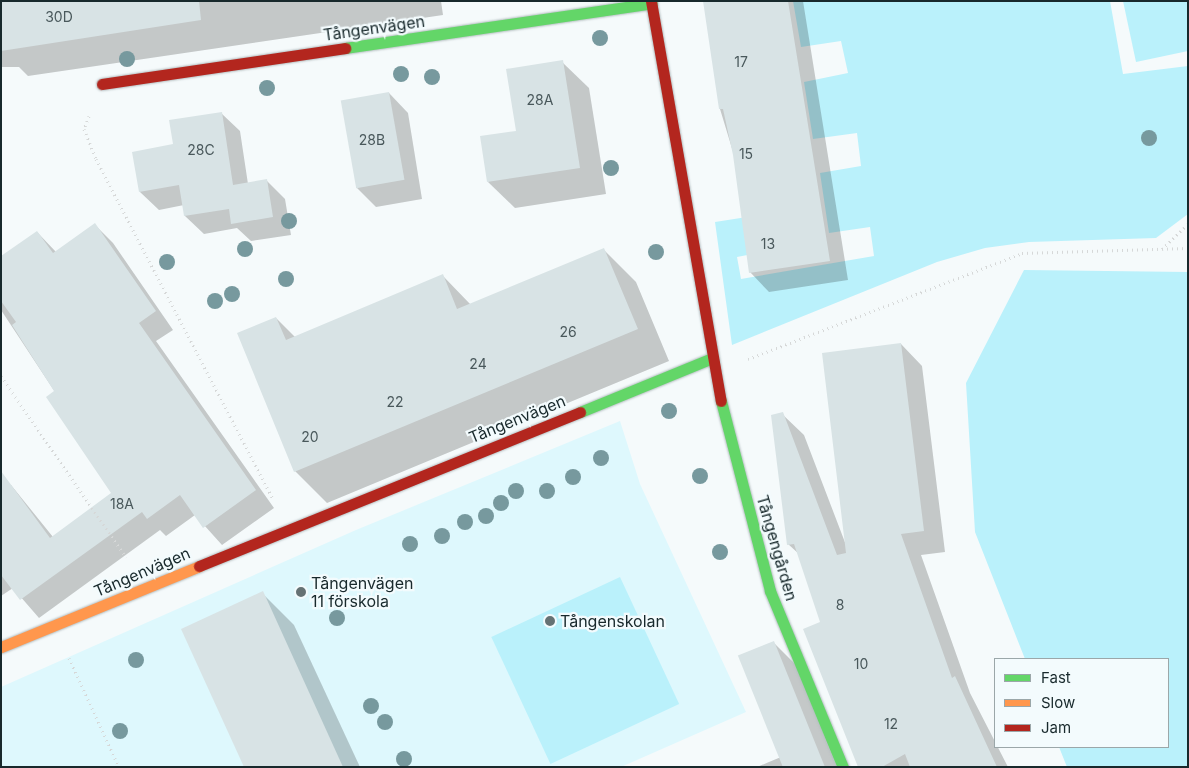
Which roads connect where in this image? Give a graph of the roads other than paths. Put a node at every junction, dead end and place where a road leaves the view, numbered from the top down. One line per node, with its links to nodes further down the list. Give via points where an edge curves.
1 (652, 2): 2 (street, Tångenvägen); 3 (street, Tångenvägen)
2 (102, 84)
3 (712, 358): 4 (street, Tångenvägen); 5 (street, Tångengården, via 770,591)
4 (1, 647)
5 (843, 767)

